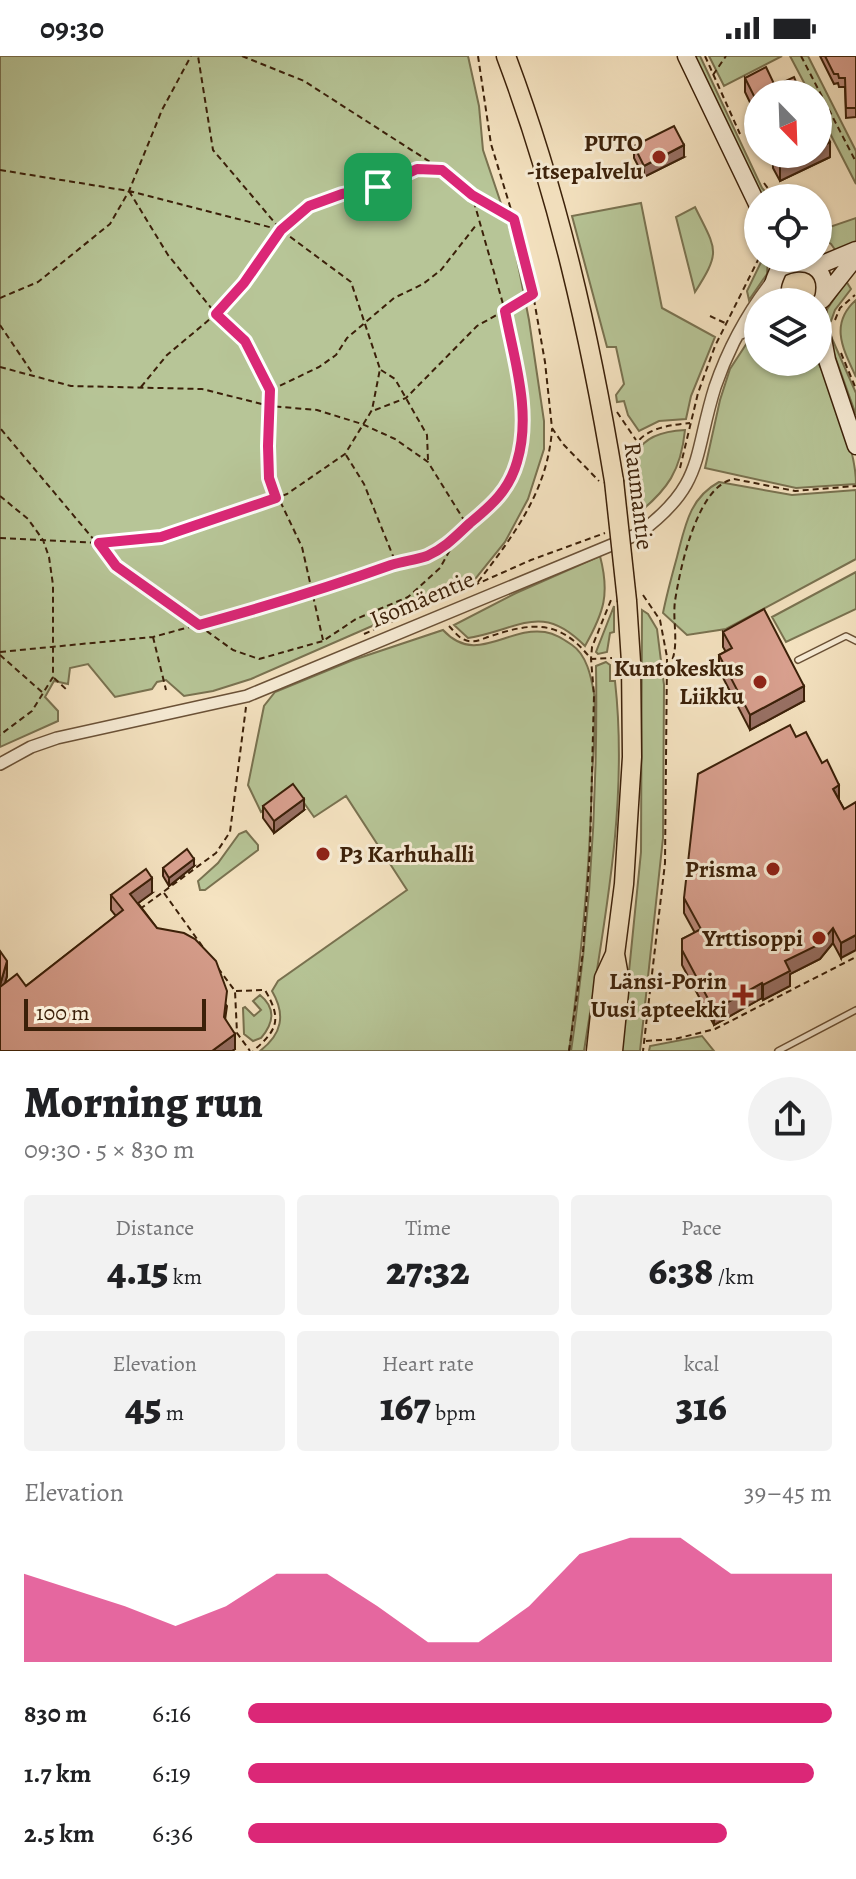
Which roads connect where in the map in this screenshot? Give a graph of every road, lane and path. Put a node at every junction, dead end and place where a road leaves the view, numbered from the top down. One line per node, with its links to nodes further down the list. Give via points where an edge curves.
1 (191, 56): 18 (path)
2 (198, 56): 22 (path, via 213,150)
3 (242, 56): 14 (path, via 304,81)
4 (478, 56): 20 (path, via 491,144)
5 (506, 56): 65 (highway, Raumantie, via 571,258)
6 (686, 56): 16 (main road)
7 (705, 56): 10 (path)
8 (726, 56): 10 (path)
9 (801, 56): 12 (path)
10 (713, 75): 11 (path)
11 (744, 141)
12 (856, 162)
13 (0, 170): 18 (path)
14 (442, 170): 19 (path); 22 (path, via 417,169 378,187 309,206)
15 (762, 180): 17 (path)
16 (747, 184)
17 (765, 184)
18 (129, 191): 22 (path); 34 (path, via 110,224 74,255 38,282); 36 (path, via 168,255)
19 (472, 195): 20 (path); 21 (path)
20 (514, 219): 32 (path)
21 (478, 223): 35 (path); 39 (path, via 441,270 394,298)
22 (281, 230): 36 (path); 39 (path, via 351,282)
23 (856, 250): 24 (main road)
24 (832, 256)
25 (856, 257): 31 (main road)
26 (752, 272): 38 (path)
27 (773, 272): 29 (main road)
28 (777, 272): 29 (main road)
29 (774, 278): 30 (main road); 43 (street, Isomäentie)
30 (773, 288)
31 (832, 290)
32 (533, 294): 35 (path); 59 (path)
33 (855, 295): 41 (path, via 840,308)
34 (0, 298)
35 (505, 311): 52 (path, via 477,326); 69 (path, via 523,420 518,458 504,492)
36 (216, 314): 49 (path, via 167,355); 51 (path, via 245,341)
37 (710, 316): 38 (path)
38 (726, 323): 56 (path)
39 (366, 324): 46 (path); 51 (path, via 319,367)
40 (0, 325): 47 (path)
41 (833, 327)
42 (744, 330): 43 (street, Isomäentie)
43 (740, 333): 79 (street, Isomäentie, via 721,369 688,483 654,522 638,534)
44 (837, 343): 50 (path)
45 (0, 367): 47 (path)
46 (380, 369): 52 (path, via 395,379); 54 (path)
47 (35, 376): 49 (path, via 71,386)
48 (830, 376): 61 (main road)
49 (141, 387): 53 (path, via 202,389)
50 (856, 389)
51 (270, 390): 53 (path)
52 (406, 398): 54 (path); 63 (path, via 427,435)
53 (270, 406): 57 (path, via 317,410); 68 (path, via 269,478)
54 (372, 410): 57 (path)
55 (617, 411): 60 (path)
56 (690, 423): 60 (path, via 670,425); 64 (path)
57 (362, 424): 62 (path); 63 (path)
58 (0, 428): 74 (path)
59 (552, 428): 65 (path, via 599,481); 76 (path, via 539,489 517,533)
60 (637, 441): 65 (path)
61 (856, 446)
62 (345, 454): 68 (path); 75 (path, via 364,484)
63 (428, 462): 69 (path)
64 (677, 475)
65 (614, 480): 78 (highway, Raumantie, bridge)
66 (856, 486): 90 (path, via 795,491 734,479 716,488 697,514 675,600 675,658)
67 (0, 496): 73 (path)
68 (276, 498): 74 (path, via 161,537); 77 (path, via 302,547)
69 (467, 526): 72 (path)
70 (608, 532): 76 (path)
71 (0, 538): 73 (path)
72 (456, 539): 75 (path, via 426,556); 83 (path, via 440,568 408,597 356,619)
73 (43, 540): 74 (path); 85 (path, via 53,585)
74 (99, 543): 80 (path, via 116,566)
75 (396, 564): 77 (path)
76 (477, 584): 82 (path)
77 (314, 593): 80 (path); 83 (path)
78 (627, 598): 88 (path, via 592,647); 90 (path, via 660,620); 101 (highway, Raumantie, via 632,757)
79 (444, 614): 88 (path, via 464,640 524,626 545,627 558,630); 95 (street, Isomäentie)
80 (199, 625): 81 (path); 83 (path, via 233,650 259,659)
81 (153, 637): 85 (path); 92 (path)
82 (356, 637)
83 (323, 641)
84 (856, 641): 89 (lane, via 846,636)
85 (52, 646): 86 (path); 91 (path)
86 (0, 654): 94 (path)
87 (612, 658): 88 (path)
88 (591, 659): 108 (path, via 590,849)
89 (798, 660)
90 (667, 669): 106 (path, via 665,863)
91 (53, 677): 93 (path); 94 (path)
92 (166, 690)
93 (68, 691)
94 (43, 693): 96 (path, via 32,711)
95 (247, 696): 97 (street, Isomäentie, via 57,738); 98 (path, via 230,832 216,853)
96 (0, 735)
97 (0, 764)
98 (163, 892): 99 (path); 100 (path)
99 (132, 916)
100 (208, 954)
101 (615, 954): 109 (highway, Raumantie, via 604,978); 110 (highway, Raumantie, via 620,982)
102 (856, 957): 106 (path, via 715,1029)
103 (217, 967): 104 (path)
104 (235, 991): 107 (path, via 237,1033); 107 (path, via 265,990 276,1008 269,1038)
105 (856, 1010): 112 (lane)
106 (645, 1041): 111 (path)
107 (251, 1051)
108 (569, 1051)
109 (596, 1051)
110 (613, 1051)
111 (643, 1051)
112 (778, 1051)

